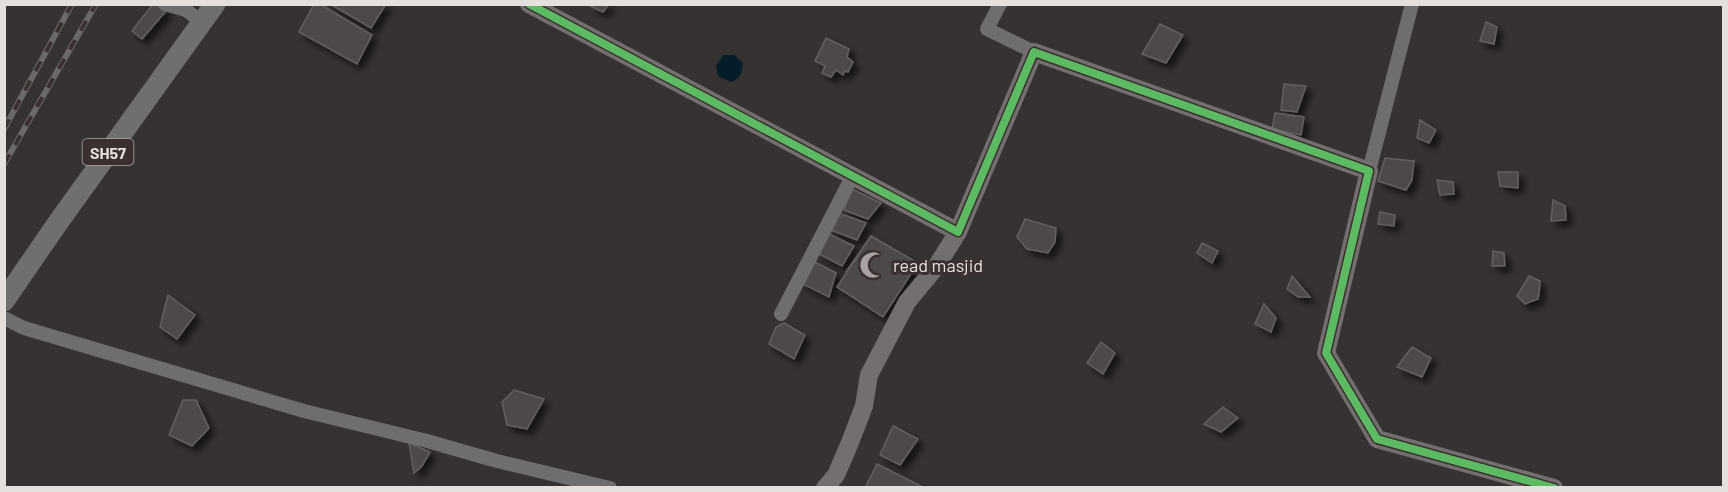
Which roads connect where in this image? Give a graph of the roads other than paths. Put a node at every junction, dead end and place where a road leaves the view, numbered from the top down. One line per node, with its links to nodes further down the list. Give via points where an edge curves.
1 (165, 4): 6 (street, via 186,10)
2 (215, 4): 6 (main road, SH57)
3 (1000, 4): 7 (street, via 987,29)
4 (1412, 4): 8 (street)
5 (531, 5): 9 (street)
6 (202, 22): 11 (main road, SH57)
7 (1034, 52): 8 (street); 10 (street)
8 (1369, 171): 16 (street, via 1326,354 1377,439)
9 (852, 177): 10 (street); 12 (street)
10 (958, 232): 15 (street, via 907,302 873,367 849,445 836,476)
11 (4, 301)
12 (781, 314)
13 (4, 318): 14 (street, via 24,328 304,411)
14 (610, 488)
15 (825, 488)
16 (1554, 488)

